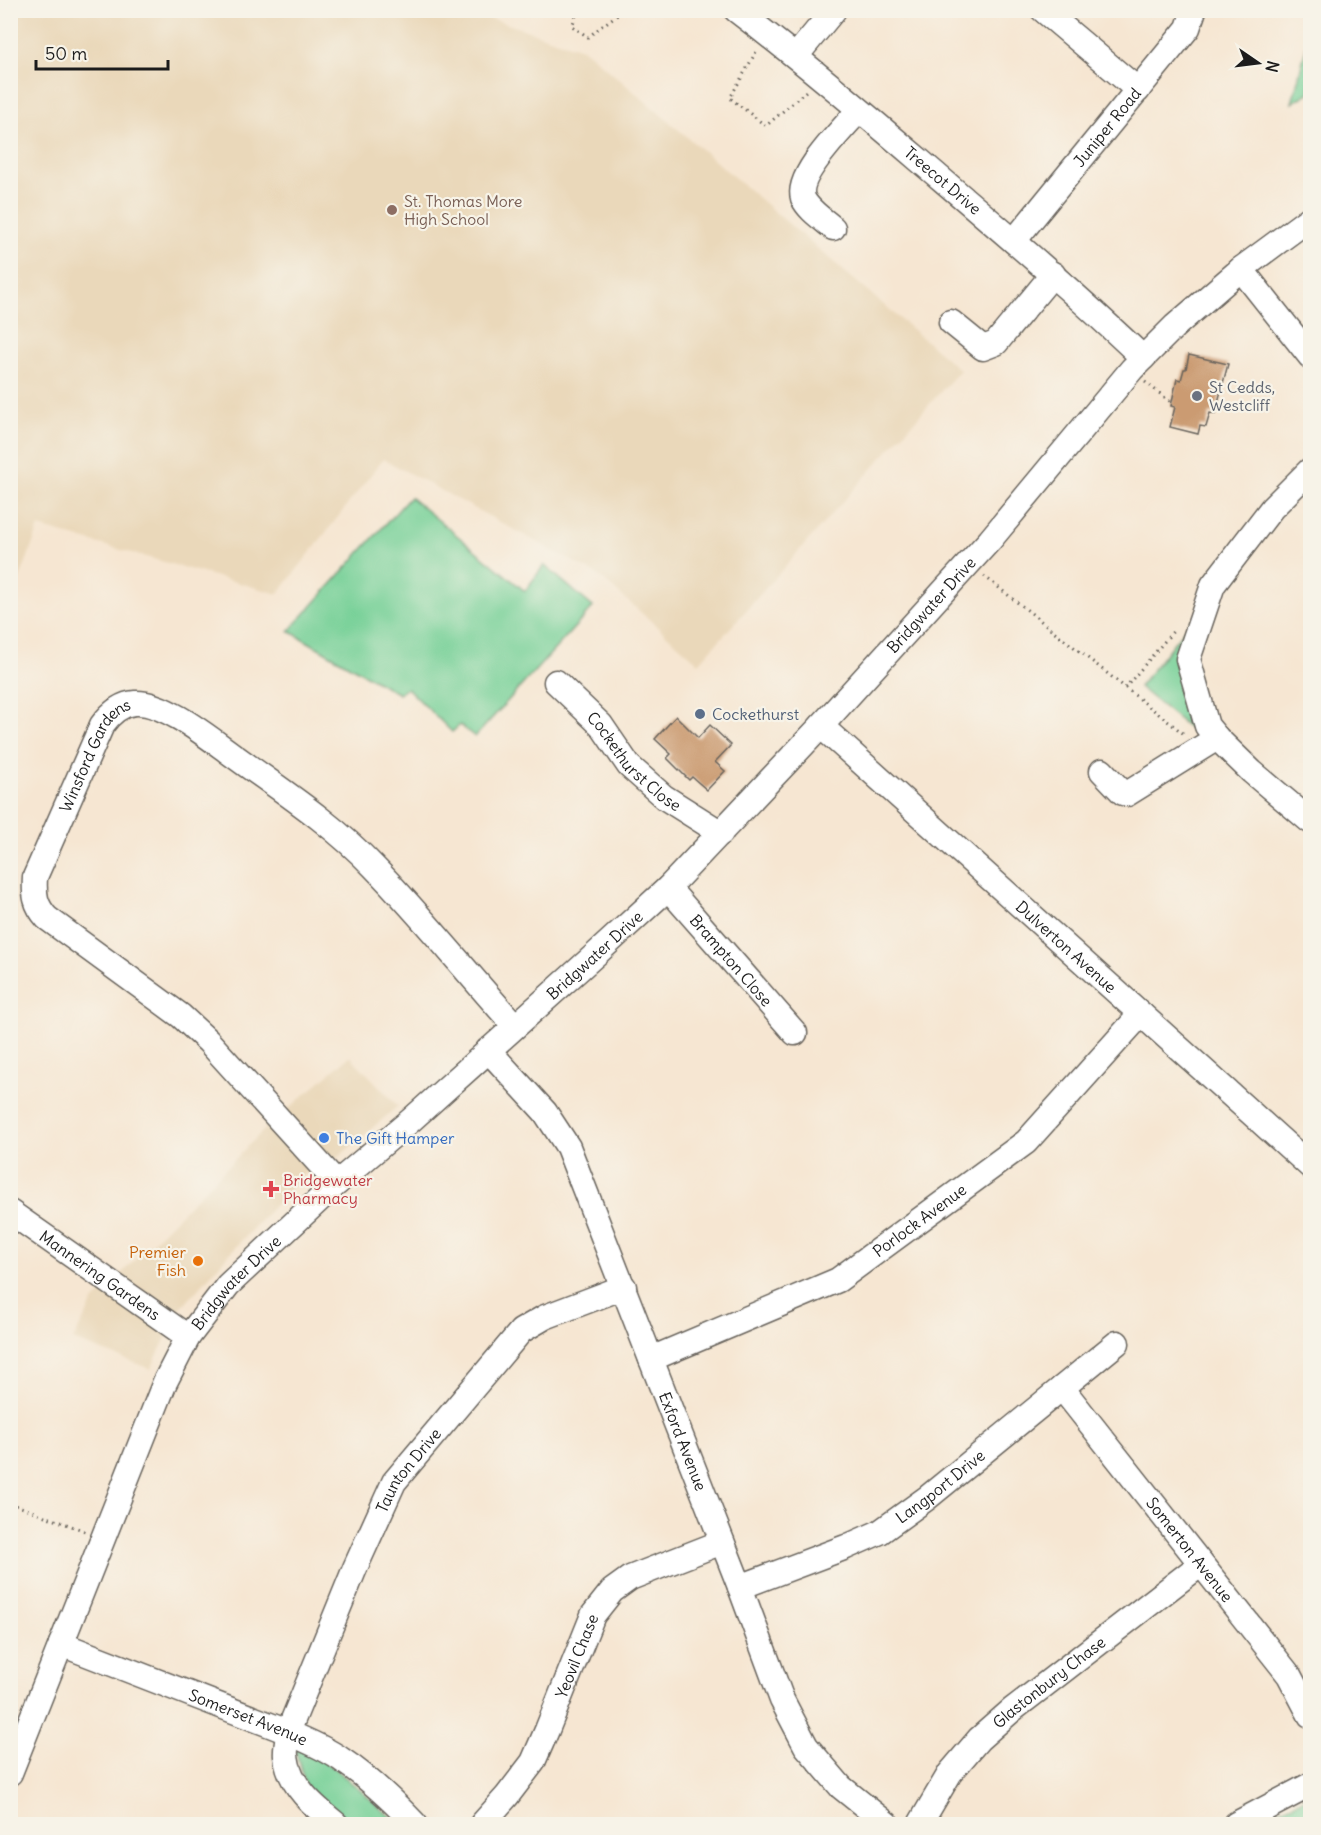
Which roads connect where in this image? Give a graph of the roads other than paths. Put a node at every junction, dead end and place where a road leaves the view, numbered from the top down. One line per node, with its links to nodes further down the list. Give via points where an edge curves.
1 (736, 10): 5 (street, Treecot Drive)
2 (834, 10): 5 (street)
3 (1043, 10): 6 (street)
4 (1194, 10): 6 (street, Juniper Road, via 1188,28)
5 (796, 56): 7 (street, Treecot Drive)
6 (1138, 90): 10 (street, Juniper Road)
7 (859, 110): 9 (street, via 813,164 804,181 804,201); 10 (street, Treecot Drive)
8 (1311, 218): 11 (street, Bridgwater Drive)
9 (833, 228)
10 (1014, 241): 12 (street, Treecot Drive)
11 (1241, 268): 14 (street); 15 (street, Bridgwater Drive)
12 (1053, 274): 13 (street, via 996,343 984,348); 15 (street, Treecot Drive)
13 (951, 322)
14 (1311, 356)
15 (1137, 363): 18 (street, Bridgwater Drive, via 969,564)
16 (1311, 470): 19 (street, via 1272,508 1213,585 1188,659 1207,726)
17 (556, 682): 22 (street, Cockethurst Close, via 601,725 629,766 664,796)
18 (821, 726): 22 (street, Bridgwater Drive); 24 (street, Dulverton Avenue)
19 (1217, 738): 20 (street, via 1127,794); 21 (street)
20 (1102, 771)
21 (1311, 821)
22 (721, 833): 23 (street, Bridgwater Drive)
23 (668, 888): 25 (street, Bridgwater Drive); 26 (street, Brampton Close)
24 (1141, 1014): 28 (street, Dulverton Avenue); 34 (street, Porlock Avenue, via 1026,1142 838,1280)
25 (515, 1026): 27 (street, Bridgwater Drive); 29 (street, Winsford Gardens, via 372,865 327,824 191,725 150,705 134,703 111,714 102,725 34,878 38,908 181,1016)
26 (795, 1033)
27 (488, 1050): 29 (street, Bridgwater Drive); 31 (street, Exford Avenue, via 545,1112 568,1147)
28 (1311, 1166)
29 (337, 1183): 32 (street, Bridgwater Drive, via 228,1285)
30 (10, 1212): 32 (street, Mannering Gardens)
31 (624, 1287): 34 (street, Exford Avenue); 41 (street, Taunton Drive, via 545,1317 521,1332 394,1482)
32 (188, 1337): 39 (street, Bridgwater Drive, via 165,1382)
33 (1117, 1343): 35 (street, Langport Drive)
34 (651, 1359): 36 (street, Exford Avenue)
35 (1062, 1388): 37 (street, Somerton Avenue); 38 (street, Langport Drive, via 880,1532)
36 (722, 1542): 38 (street, Exford Avenue); 46 (street, Yeovil Chase, via 630,1578 612,1591 593,1615 532,1762)
37 (1201, 1564): 40 (street, Somerton Avenue, via 1289,1675); 48 (street, Glastonbury Chase, via 980,1739 950,1773)
38 (740, 1587): 47 (street, Exford Avenue, via 782,1700 806,1746 841,1787)
39 (61, 1644): 41 (street, Somerset Avenue); 42 (street, Bridgwater Drive)
40 (1311, 1715)
41 (288, 1732): 44 (street, via 286,1756 291,1777 305,1796); 45 (street, Somerset Avenue, via 342,1759)
42 (10, 1773)
43 (1311, 1785): 49 (street)
44 (336, 1824)
45 (415, 1824)
46 (482, 1824)
47 (887, 1824)
48 (920, 1824)
49 (1236, 1824)

